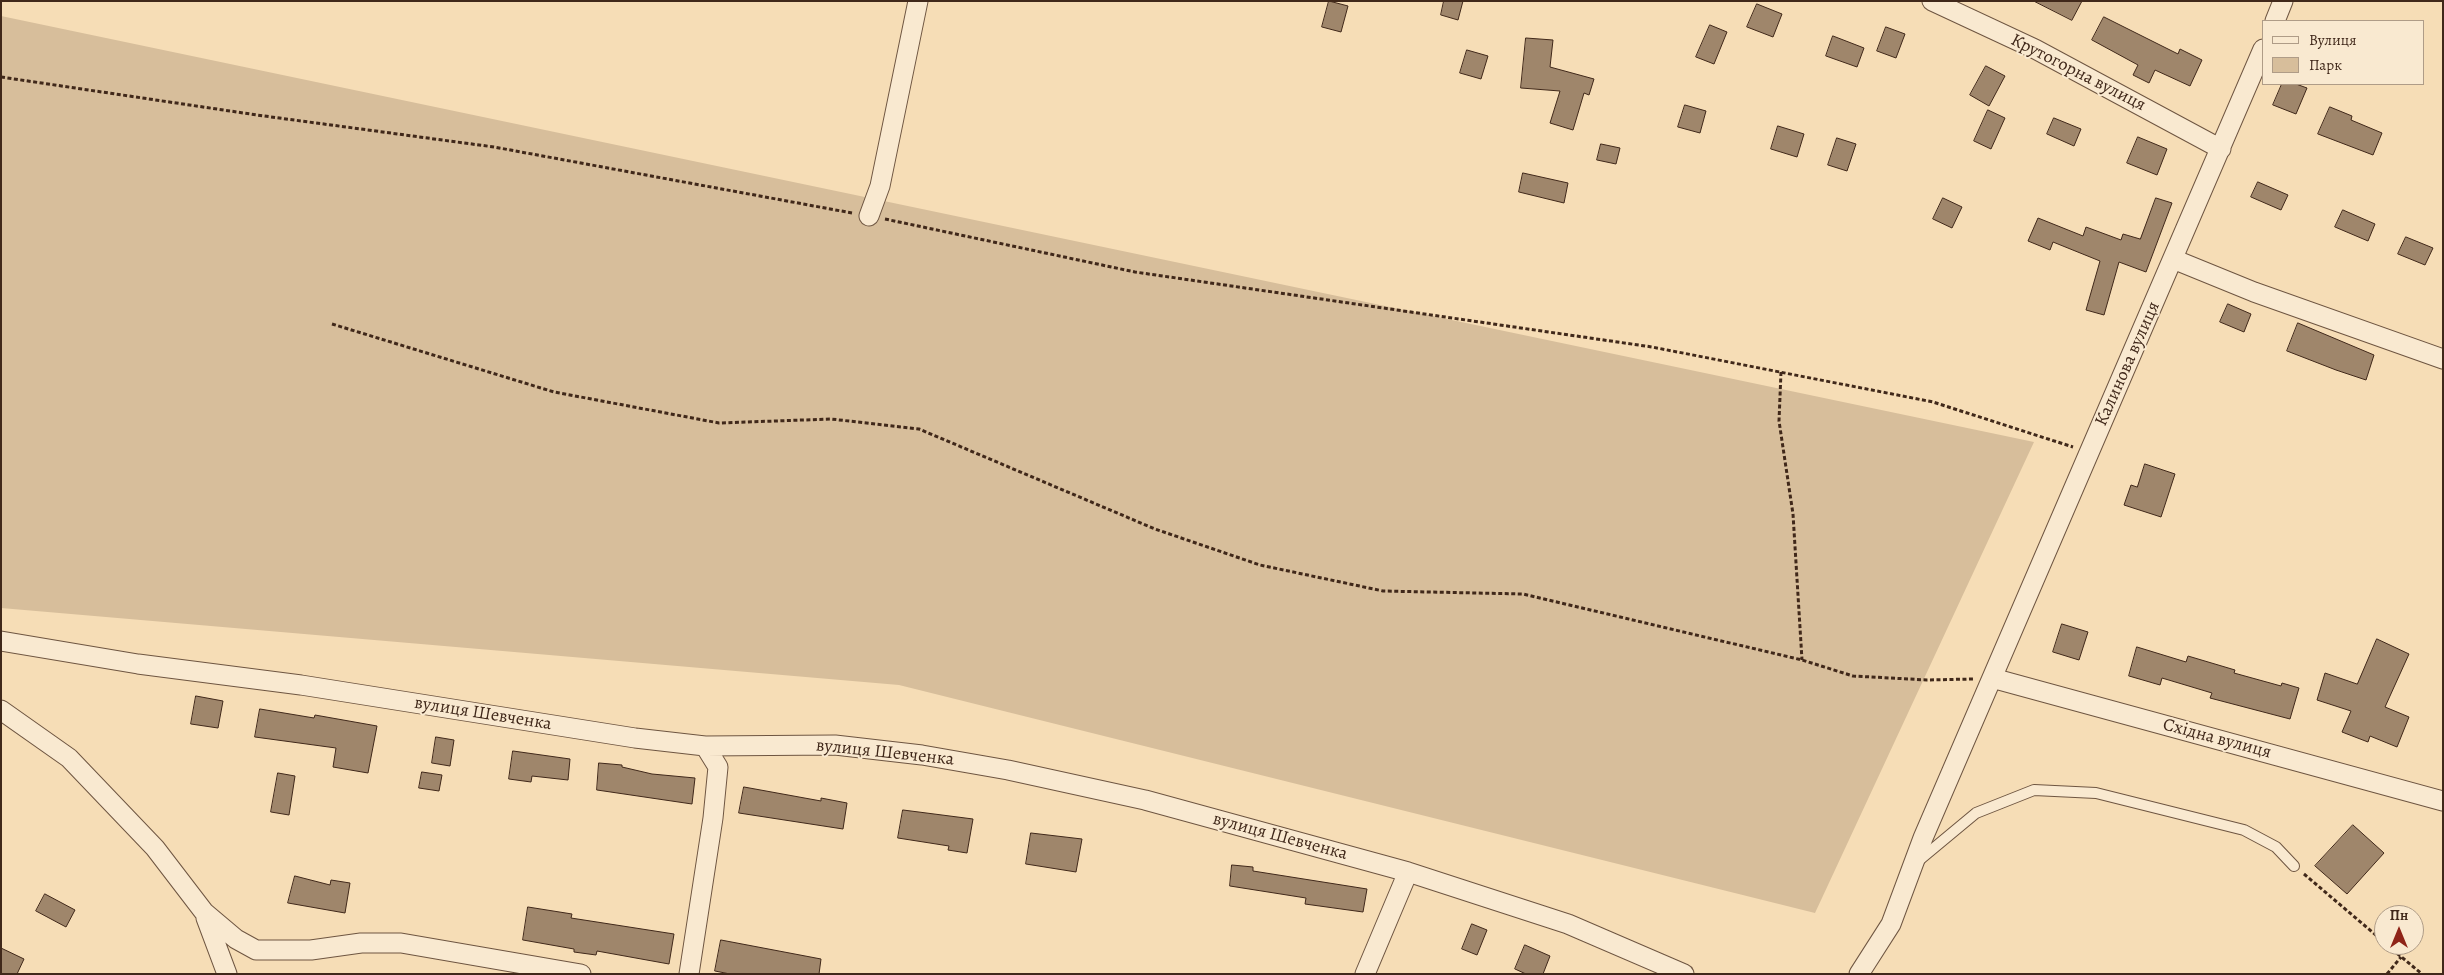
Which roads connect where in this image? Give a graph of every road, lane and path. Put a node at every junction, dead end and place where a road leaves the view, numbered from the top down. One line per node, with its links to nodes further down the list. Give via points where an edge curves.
1 (918, 1): 8 (street, via 880,186)
2 (1932, 1): 7 (street, Крутогорна вулиця, via 2035,49)
3 (2283, 1): 4 (street)
4 (2274, 20)
5 (2262, 51): 7 (street, Калинова вулиця)
6 (1, 77): 8 (path, via 494,147)
7 (2221, 148): 9 (street, Калинова вулиця)
8 (869, 216): 12 (path, via 1135,272 1652,347)
9 (2173, 259): 11 (street, via 2254,292); 13 (street, Калинова вулиця)
10 (332, 324): 15 (path, via 554,392 718,423 831,419 919,429 1155,529 1260,565 1383,591 1523,594)
11 (2443, 359)
12 (1781, 372): 13 (path, via 1933,402); 15 (path, via 1778,420 1793,514)
13 (2089, 452): 16 (street, Калинова вулиця)
14 (1, 641): 18 (street, вулиця Шевченка, via 634,738)
15 (1802, 660): 16 (path, via 1853,676 1927,680)
16 (1992, 678): 19 (street, Східна вулиця); 20 (street, Калинова вулиця)
17 (1, 710): 23 (street, via 69,758 155,848)
18 (706, 746): 22 (street, вулиця Шевченка, via 835,744 1008,770 1145,800); 29 (street, via 718,767)
19 (2443, 801)
20 (1913, 866): 21 (lane, via 1976,813 2034,790 2096,793 2244,830 2276,847); 32 (street, Калинова вулиця, via 1891,924)
21 (2294, 866): 24 (path)
22 (1408, 872): 30 (street); 31 (street, вулиця Шевченка, via 1568,924)
23 (204, 912): 27 (street); 28 (street, via 229,934 256,950 311,950 360,943 400,943)
24 (2374, 934)
25 (2399, 955): 26 (path)
26 (2401, 957): 33 (path); 34 (path)
27 (227, 974)
28 (581, 974)
29 (689, 974)
30 (1365, 974)
31 (1684, 974)
32 (1859, 974)
33 (2387, 974)
34 (2422, 974)

